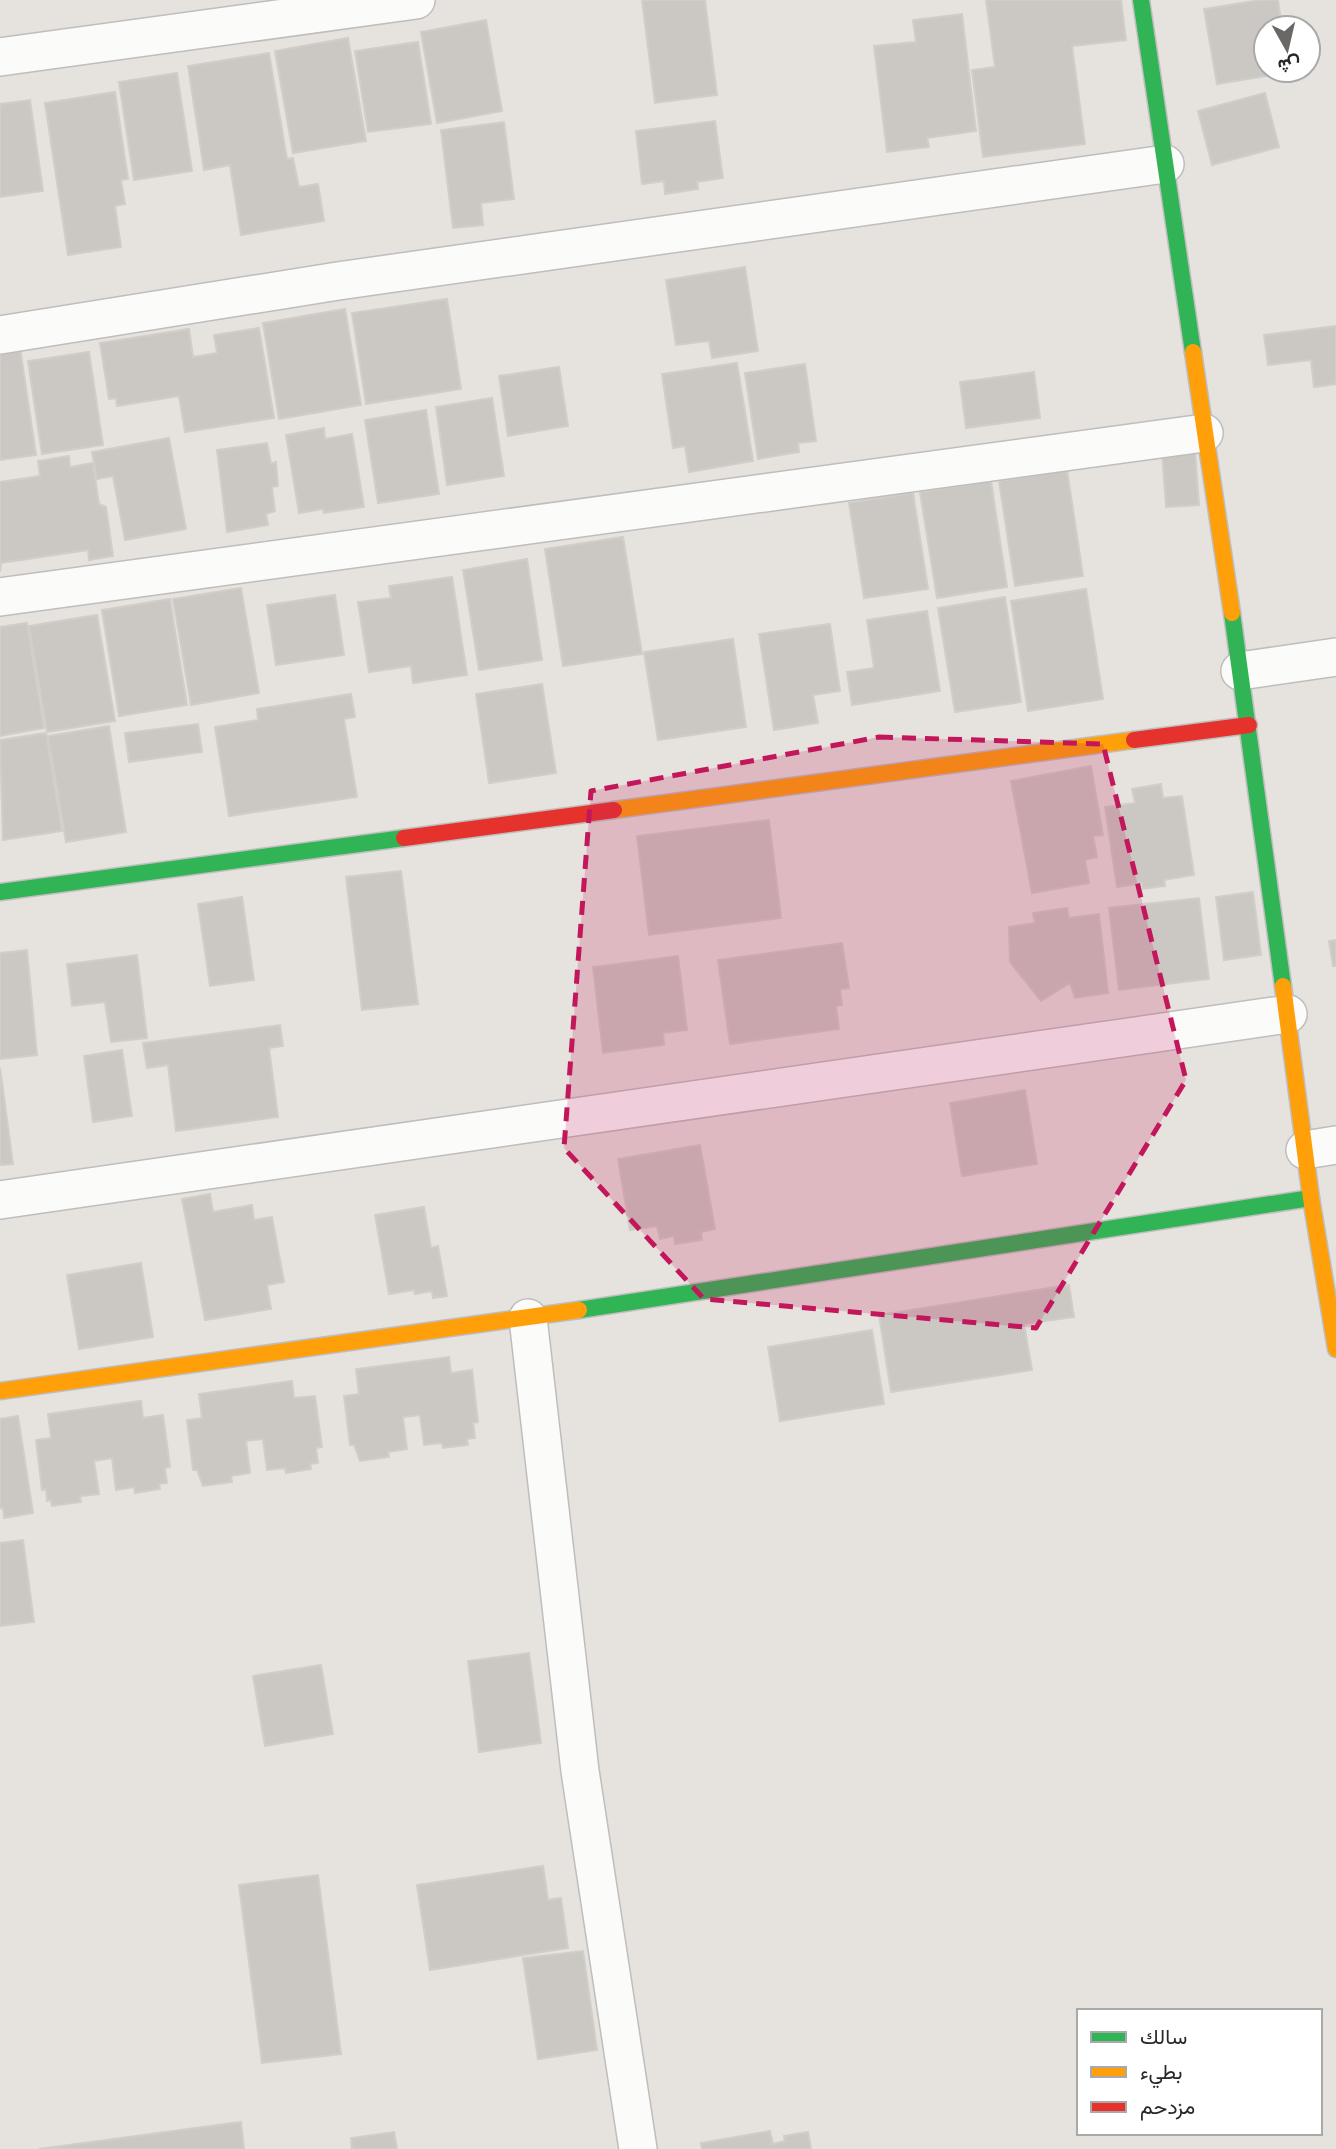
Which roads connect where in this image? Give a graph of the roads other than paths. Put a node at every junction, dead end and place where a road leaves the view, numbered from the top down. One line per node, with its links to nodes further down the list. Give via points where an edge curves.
1 (416, 0): 3 (street)
2 (1141, 0): 4 (street)
3 (0, 57)
4 (1165, 164): 5 (street, via 338,281); 6 (street)
5 (0, 335)
6 (1204, 433): 7 (street); 9 (street)
7 (0, 597)
8 (1336, 657): 9 (street)
9 (1240, 671): 10 (street)
10 (1249, 725): 11 (street); 12 (street)
11 (0, 892)
12 (1288, 1014): 13 (street); 15 (street)
13 (1321, 1147): 14 (street)
14 (1311, 1198): 16 (street); 17 (street)
15 (0, 1200)
16 (528, 1318): 18 (street); 19 (street, via 580,1771)
17 (1336, 1349)
18 (0, 1391)
19 (638, 2149)

